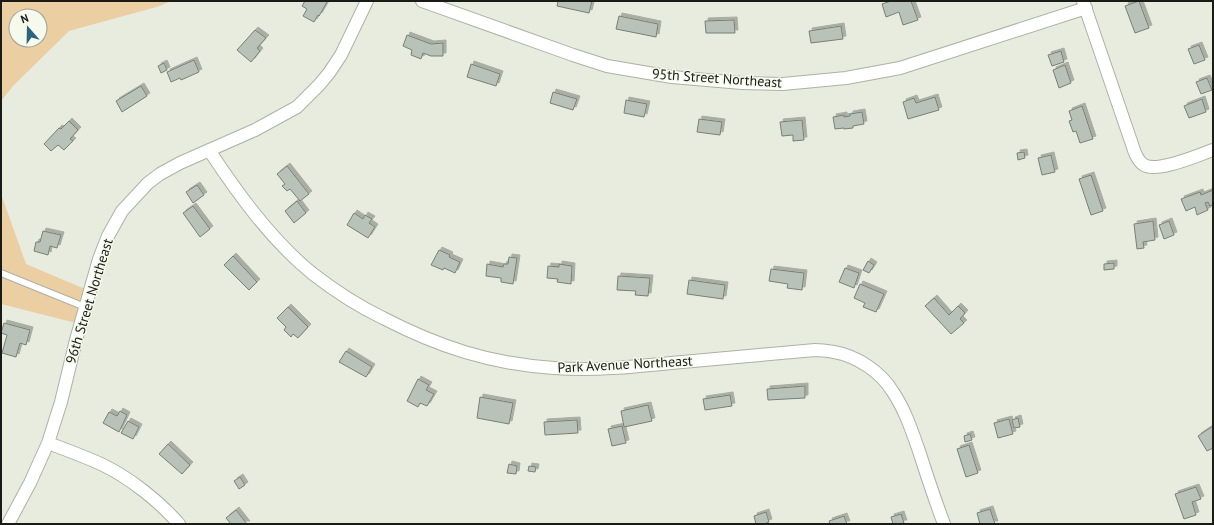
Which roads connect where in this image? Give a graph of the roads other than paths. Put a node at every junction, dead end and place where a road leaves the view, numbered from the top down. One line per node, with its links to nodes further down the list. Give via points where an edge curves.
1 (367, 1): 4 (street, 96th Street Northeast, via 337,61 319,85 297,107 255,130)
2 (422, 1): 3 (street, 95th Street Northeast, via 607,66 672,77 770,84 846,78 900,68)
3 (1085, 4): 5 (street, via 1139,161 1144,165 1163,167)
4 (209, 150): 7 (street, 96th Street Northeast, via 160,174 122,211 99,259); 11 (street, Park Avenue Northeast, via 232,185 265,225 312,273 337,292 397,326 437,344 468,354 509,364 555,369 625,367 815,350 852,357 866,365 893,391 911,431)
5 (1213, 150)
6 (2, 273): 7 (lane)
7 (85, 307): 8 (street, 96th Street Northeast)
8 (48, 443): 9 (street, 96th Street Northeast); 10 (street, via 104,466 121,476 143,491)
9 (8, 524)
10 (179, 524)
11 (944, 524)

